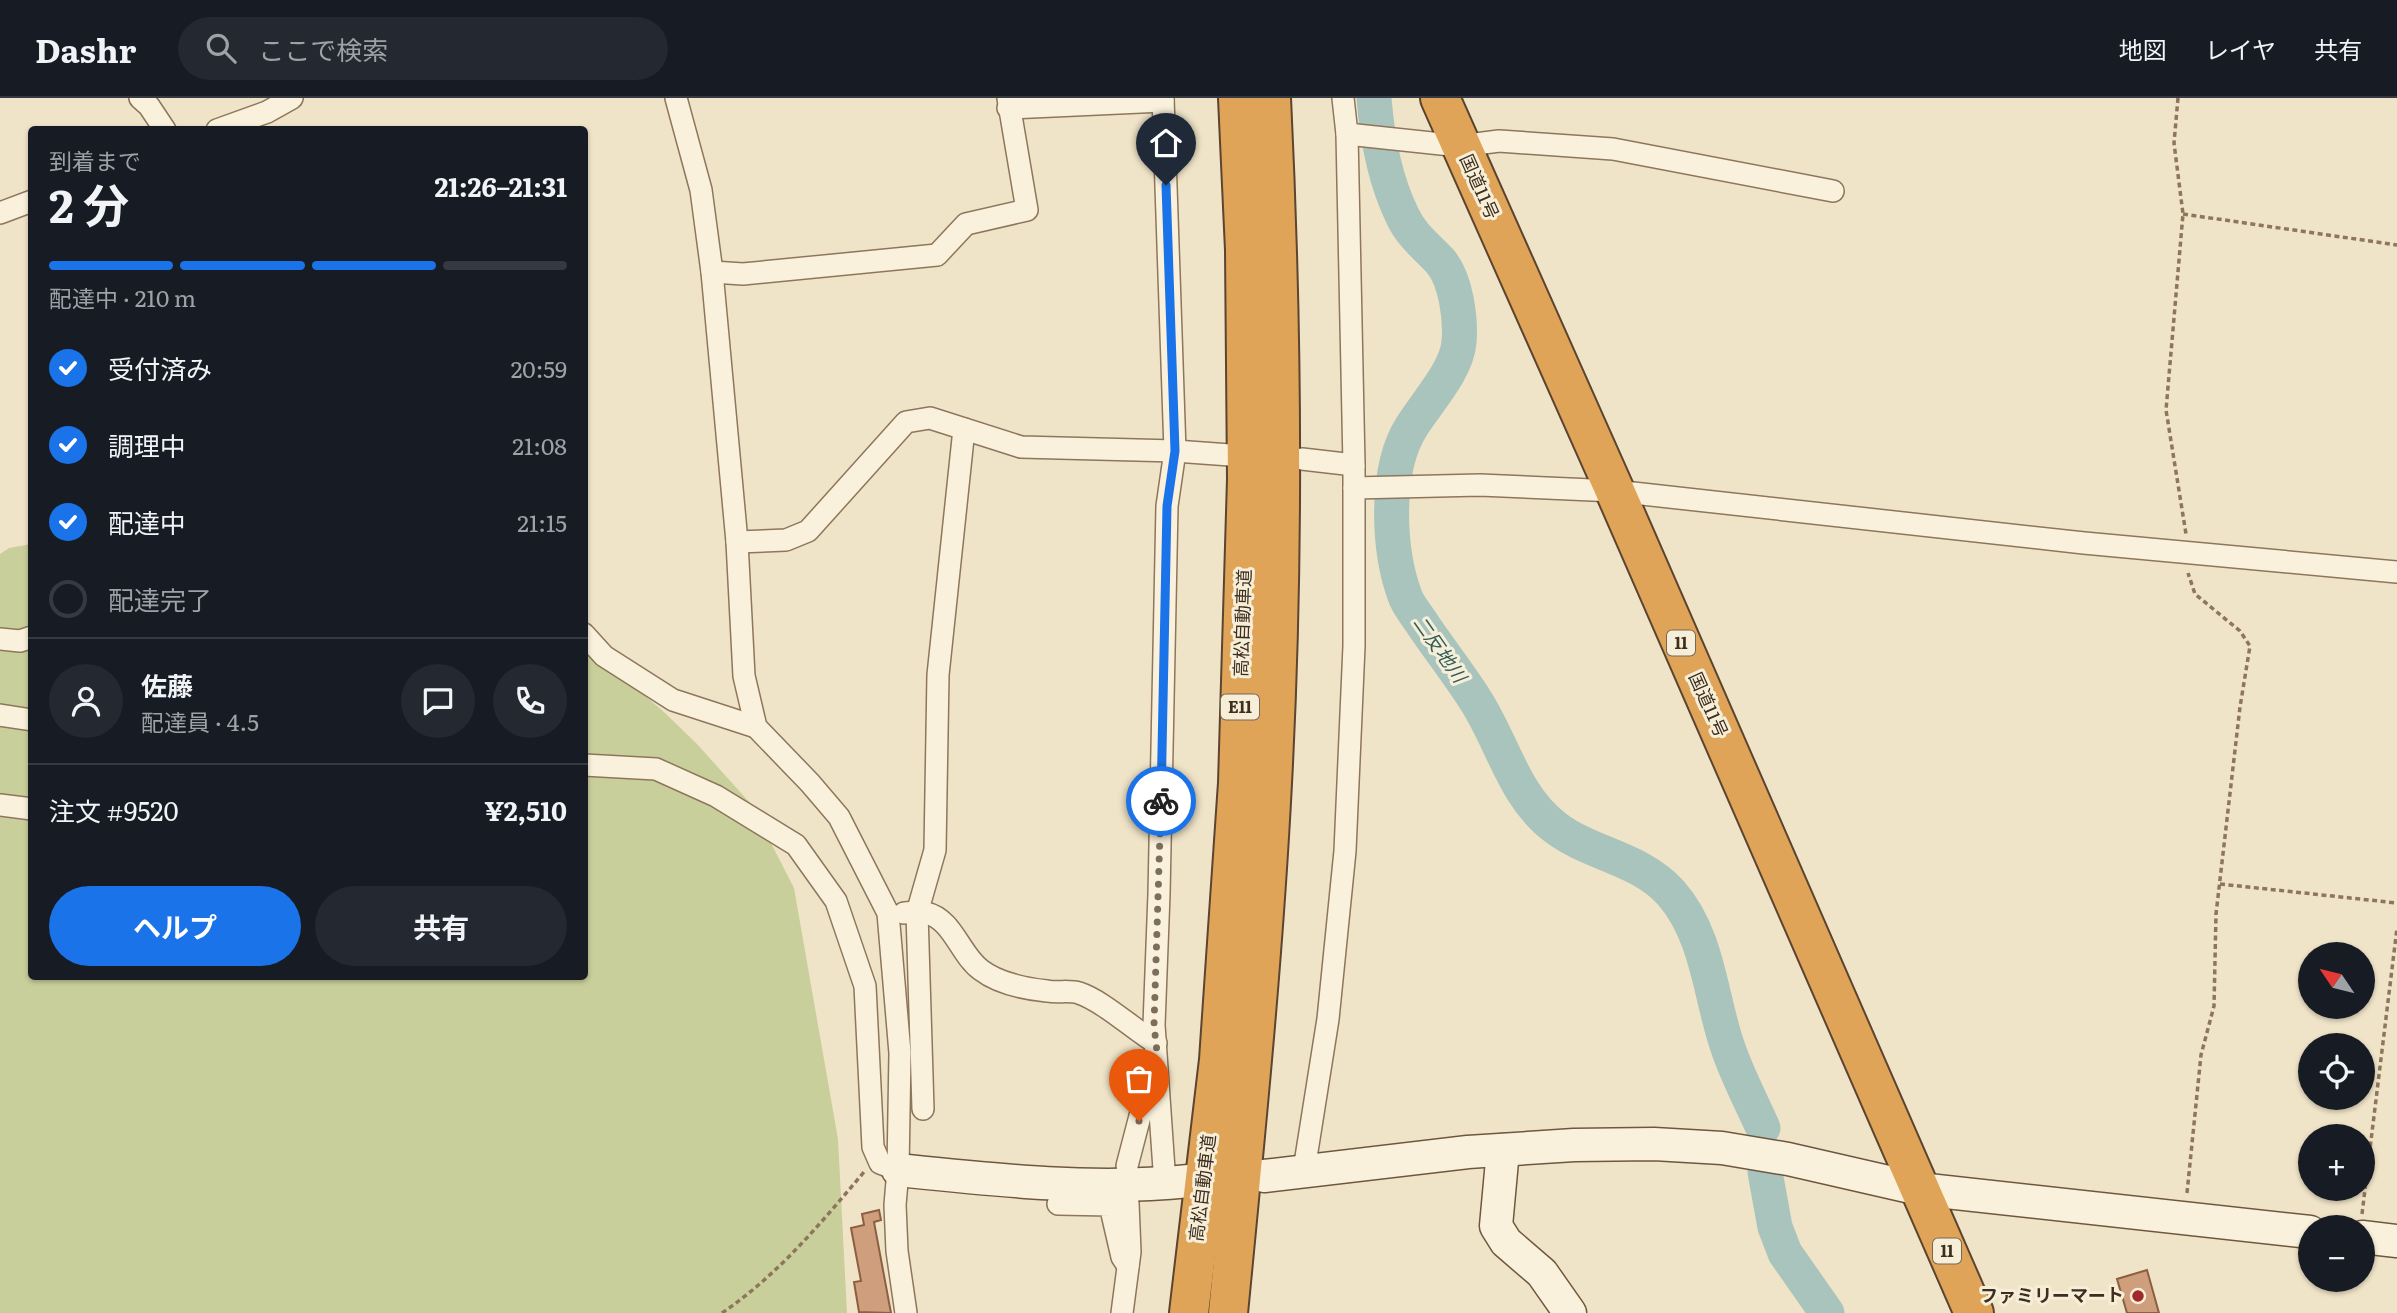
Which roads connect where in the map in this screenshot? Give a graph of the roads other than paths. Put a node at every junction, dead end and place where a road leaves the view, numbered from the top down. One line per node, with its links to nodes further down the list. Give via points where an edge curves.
1 (140, 98): 10 (street)
2 (292, 98): 11 (street)
3 (676, 98): 17 (street, via 701,190)
4 (1238, 98): 55 (highway, 高松自動車道 / E11, via 1247,479 1238,783 1219,1060)
5 (1271, 98): 56 (highway, 高松自動車道 / E11, via 1281,479 1272,782 1252,1066)
6 (1343, 98): 12 (street)
7 (1440, 98): 13 (highway, 国道11号 / 11)
8 (1163, 100): 9 (street); 19 (street)
9 (1008, 103): 17 (street, via 1027,210 966,223 937,255 743,274)
10 (162, 126)
11 (227, 126)
12 (1347, 134): 13 (street); 22 (street)
13 (1460, 146): 14 (street, via 1499,141 1613,149); 24 (highway, 国道11号 / 11)
14 (1833, 191)
15 (28, 202): 16 (street)
16 (0, 213)
17 (712, 272): 25 (street)
18 (964, 429): 19 (street, via 1021,447); 25 (street, via 930,418 906,422 808,531 786,540); 37 (street, via 938,675 935,850)
19 (1175, 451): 20 (street); 38 (street, via 1167,506)
20 (1230, 455)
21 (1301, 459): 22 (street)
22 (1354, 465): 23 (street)
23 (1353, 488): 24 (street, via 1480,485); 43 (street, via 1354,646 1345,851 1328,1019)
24 (1615, 491): 26 (street); 46 (highway, 国道11号 / 11)
25 (737, 542): 32 (street, via 744,676)
26 (2397, 572)
27 (28, 638): 28 (street)
28 (0, 639)
29 (588, 639): 32 (street, via 604,656 673,700)
30 (0, 715): 31 (street)
31 (28, 719)
32 (756, 727): 36 (street, via 839,817)
33 (588, 765): 41 (street, via 656,769 716,796 796,845 836,901 865,986 873,1147)
34 (0, 805): 35 (street)
35 (28, 808)
36 (888, 913): 37 (street); 41 (street, via 900,1053)
37 (917, 913): 38 (street, via 938,919 983,972 1022,986 1089,997); 39 (street)
38 (1156, 1048): 42 (street); 45 (street)
39 (923, 1109)
40 (1503, 1150): 43 (street); 46 (street, via 1654,1144 1722,1148); 57 (street, via 1496,1226 1506,1242 1542,1273)
41 (887, 1163): 45 (street, via 1038,1182); 53 (street)
42 (1127, 1166)
43 (1304, 1170): 44 (street)
44 (1264, 1176)
45 (1177, 1182)
46 (1919, 1189): 49 (street); 58 (highway, 国道11号 / 11)
47 (1128, 1203): 52 (street)
48 (1058, 1204): 52 (street, via 1110,1205)
49 (2298, 1231)
50 (2375, 1238): 51 (street)
51 (2397, 1241)
52 (1128, 1266): 54 (street)
53 (906, 1313)
54 (1122, 1313)
55 (1189, 1313)
56 (1228, 1313)
57 (1570, 1313)
58 (1974, 1313)

